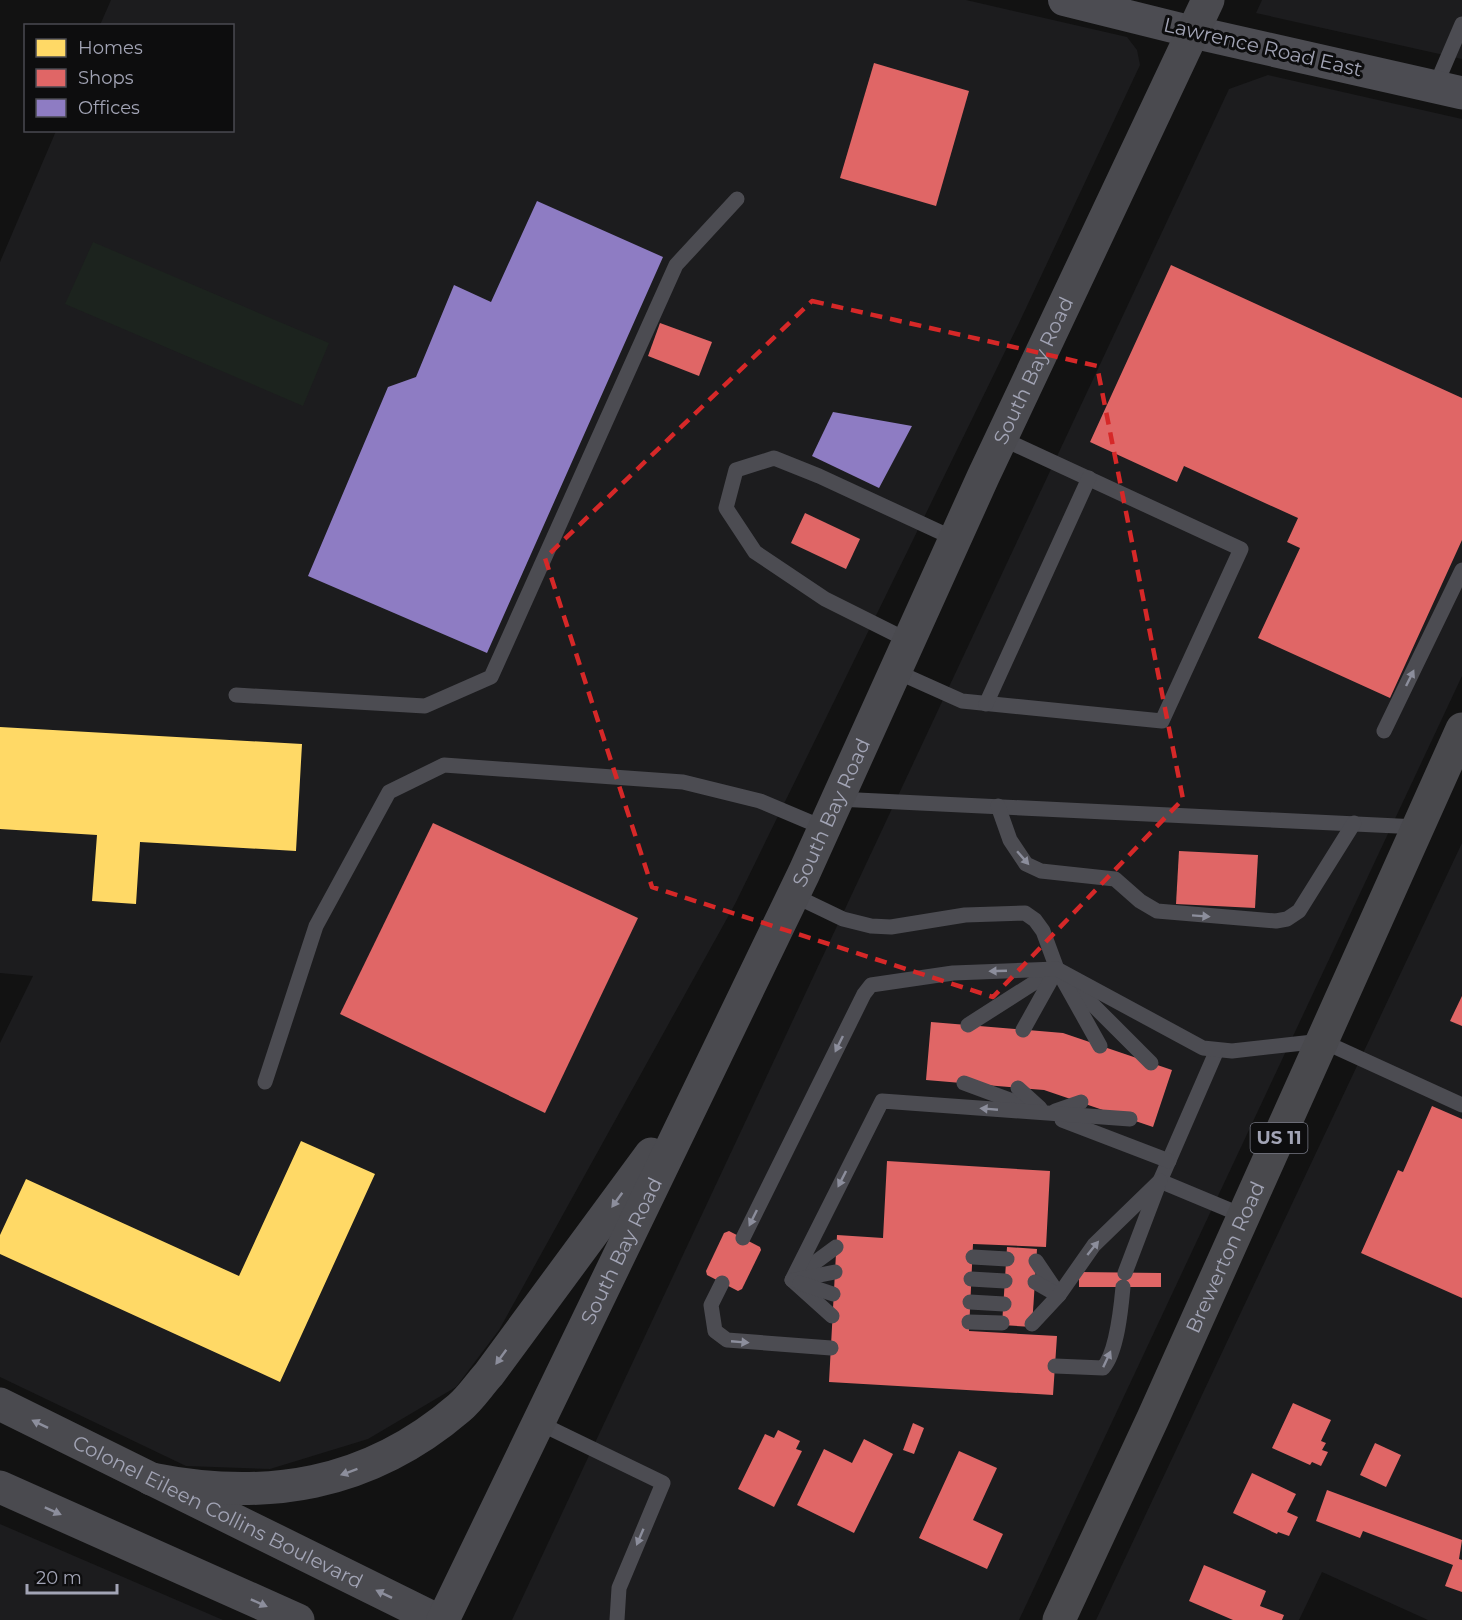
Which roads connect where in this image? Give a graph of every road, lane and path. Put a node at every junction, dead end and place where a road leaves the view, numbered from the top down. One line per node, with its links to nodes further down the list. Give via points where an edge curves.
1 (1208, 0): 4 (main road, South Bay Road)
2 (1069, 1): 4 (street, Lawrence Road East)
3 (1462, 24): 5 (lane)
4 (1193, 32): 5 (street, Lawrence Road East); 7 (main road, South Bay Road)
5 (1449, 90)
6 (737, 199): 13 (lane, via 676,265 491,677 425,706)
7 (1001, 438): 8 (lane); 9 (main road, South Bay Road)
8 (1089, 478): 14 (lane); 14 (lane, via 1241,549 1162,722)
9 (955, 539): 11 (main road, South Bay Road); 11 (lane, via 774,458 736,470 726,508 755,552 825,599)
10 (1462, 570): 15 (lane, one-way to 10)
11 (909, 641): 12 (main road, South Bay Road)
12 (895, 670): 14 (lane, via 962,701); 17 (main road, South Bay Road)
13 (236, 695)
14 (987, 704)
15 (1384, 730)
16 (1461, 734): 20 (main road, Brewerton Road / US 11)
17 (837, 799): 18 (lane); 21 (main road, South Bay Road)
18 (998, 806): 19 (lane); 19 (lane, one-way to 19, via 1010,840 1026,864 1041,871 1115,879 1157,912 1276,921 1299,911)
19 (1354, 823): 20 (lane)
20 (1418, 827): 26 (main road, Brewerton Road / US 11)
21 (824, 828): 22 (main road, South Bay Road); 30 (lane, via 759,801 683,782 444,765 389,792 316,926)
22 (793, 895): 23 (lane, via 843,919 871,926 891,927 965,915 1025,913 1043,931); 32 (main road, South Bay Road)
23 (1057, 969): 24 (lane); 25 (lane); 27 (lane); 28 (lane, via 1203,1048); 29 (lane); 41 (lane, one-way to 41, via 953,973 872,985)
24 (969, 1025)
25 (1023, 1030)
26 (1322, 1041): 28 (lane); 35 (lane); 40 (main road, Brewerton Road / US 11)
27 (1100, 1046)
28 (1218, 1050): 38 (lane)
29 (1151, 1063)
30 (265, 1082)
31 (964, 1083): 36 (lane)
32 (702, 1085): 64 (main road, South Bay Road); 65 (main road, one-way to 65, via 489,1374 461,1407 409,1446 346,1475 277,1488 198,1488)
33 (1018, 1088): 36 (lane)
34 (1081, 1102): 36 (lane)
35 (1462, 1105)
36 (1047, 1114): 37 (lane); 38 (lane); 48 (lane, one-way to 48, via 882,1101)
37 (1130, 1119)
38 (1169, 1161): 39 (lane)
39 (1160, 1181): 40 (lane); 53 (lane, one-way to 39, via 1094,1245); 62 (lane, one-way to 39, via 1103,1368 1109,1362 1124,1280)
40 (1244, 1216): 71 (main road, Brewerton Road / US 11)
41 (743, 1238)
42 (836, 1247): 48 (lane)
43 (973, 1257): 44 (lane)
44 (1007, 1259)
45 (1036, 1261): 53 (lane)
46 (835, 1272): 48 (lane)
47 (971, 1279): 49 (lane)
48 (792, 1280): 52 (lane); 57 (lane)
49 (1005, 1281)
50 (1035, 1282): 53 (lane)
51 (722, 1283): 61 (lane, one-way to 61, via 711,1305 715,1331 727,1340)
52 (833, 1294)
53 (1059, 1295): 56 (lane); 60 (lane)
54 (970, 1302): 55 (lane)
55 (1004, 1304)
56 (1034, 1305)
57 (832, 1316)
58 (969, 1322): 59 (lane)
59 (1002, 1323)
60 (1032, 1324)
61 (831, 1347)
62 (1055, 1366)
63 (0, 1404): 65 (main road, Colonel Eileen Collins Boulevard, one-way to 63)
64 (537, 1422): 69 (main road, South Bay Road); 70 (lane, one-way to 70, via 663,1483 619,1588)
65 (151, 1479): 68 (main road, Colonel Eileen Collins Boulevard, one-way to 65)
66 (0, 1487): 67 (main road, one-way to 67)
67 (298, 1620)
68 (436, 1620)
69 (443, 1620)
70 (617, 1620)
71 (1059, 1620)

